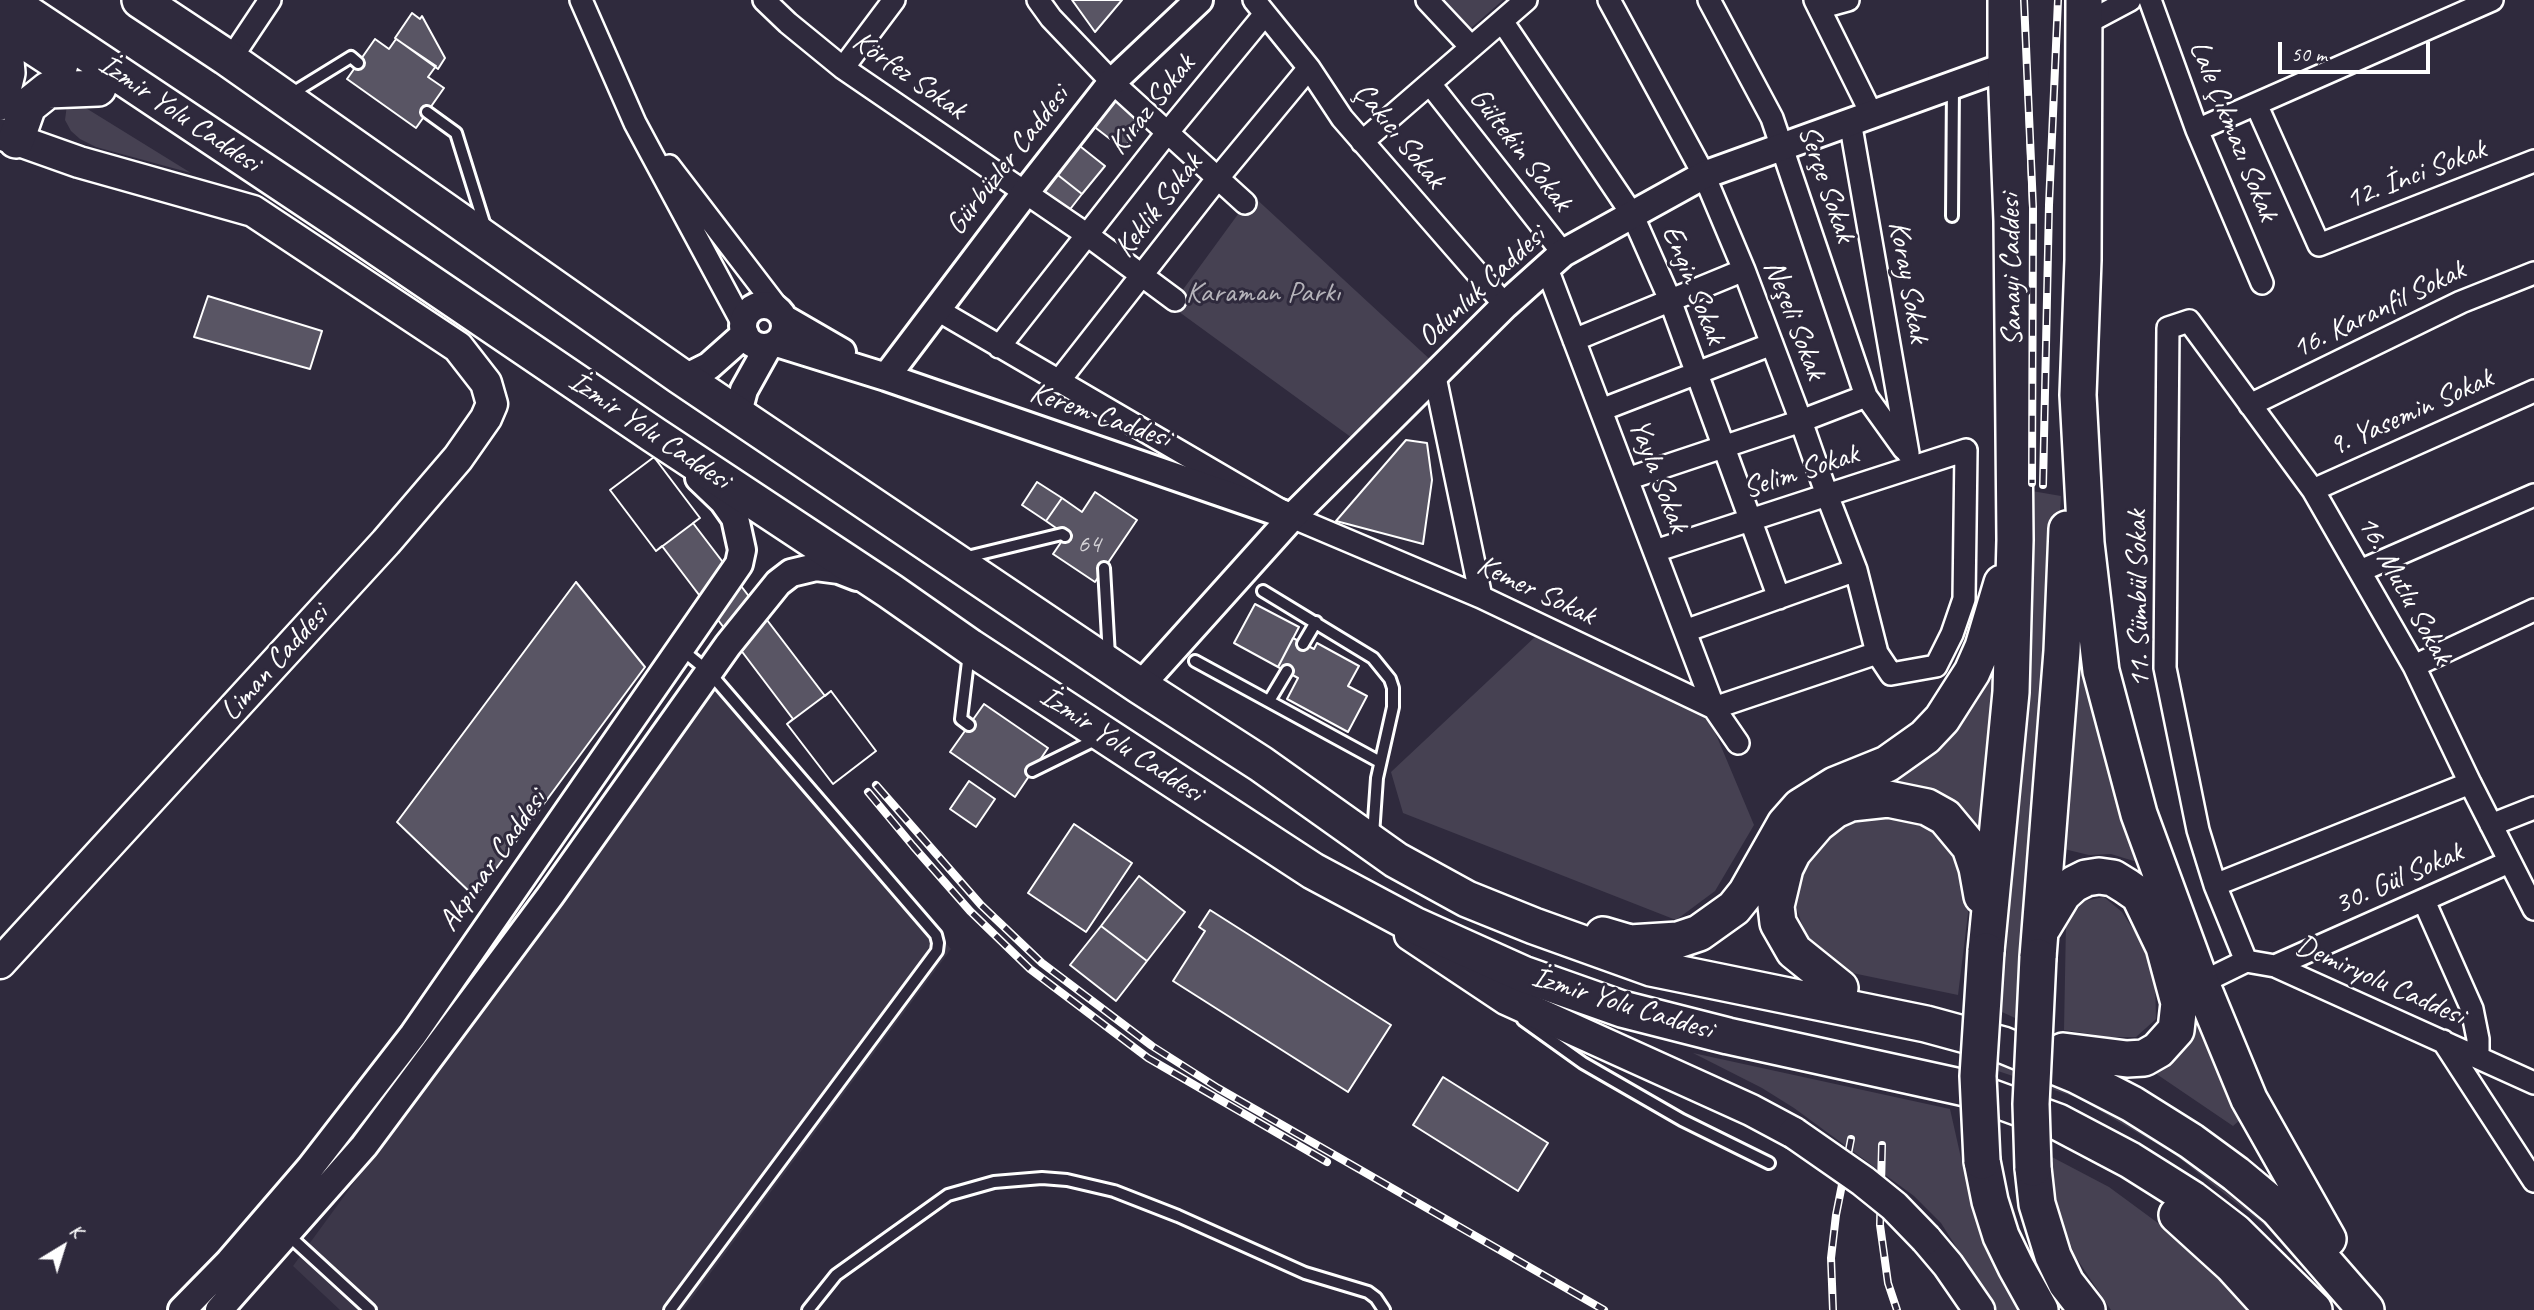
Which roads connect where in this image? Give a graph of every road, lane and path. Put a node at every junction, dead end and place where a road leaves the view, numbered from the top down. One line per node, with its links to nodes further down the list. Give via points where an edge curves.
1 (7, 0): 54 (highway, İzmir Yolu Caddesi)
2 (140, 0): 50 (highway, İzmir Yolu Caddesi)
3 (177, 0): 25 (highway)
4 (270, 0): 25 (street)
5 (581, 0): 40 (street)
6 (765, 0): 29 (street, Körfez Sokak)
7 (894, 0): 29 (street)
8 (1038, 0): 31 (street)
9 (1199, 0): 31 (street, Gürbüzler Caddesi)
10 (1427, 0): 26 (street)
11 (1526, 0): 22 (street)
12 (1609, 0): 47 (street, Neşeli Sokak)
13 (1709, 0): 45 (street, Serçe Sokak, via 1755,84)
14 (1848, 0): 19 (street)
15 (2006, 0): 28 (highway, Sanayi Caddesi)
16 (2130, 0): 21 (street)
17 (2150, 0): 41 (street, Lale Çıkmazı Sokak)
18 (2492, 0): 37 (street)
19 (1817, 4): 39 (street, Koray Sokak)
20 (1259, 7): 30 (street, Çakıcı Sokak); 42 (street, Kiraz Sokak)
21 (2083, 13): 58 (highway)
22 (1502, 21): 26 (street); 52 (street, Engin Sokak)
23 (0, 25): 34 (highway)
24 (0, 38): 36 (highway, via 7,73)
25 (240, 44): 35 (highway)
26 (1472, 47): 33 (street)
27 (358, 63): 35 (lane, via 351,57)
28 (2006, 66): 32 (street, Odunluk Caddesi); 94 (highway, Sanayi Caddesi)
29 (843, 68): 49 (street, Körfez Sokak)
30 (1309, 68): 44 (street, Çakıcı Sokak); 48 (street, Keklik Sokak)
31 (1112, 82): 42 (street); 49 (street, Gürbüzler Caddesi)
32 (1953, 83): 39 (street, Odunluk Caddesi); 53 (lane)
33 (1430, 84): 44 (street); 57 (street, Gültekin Sokak)
34 (97, 88): 43 (highway, via 48,90 28,106); 54 (highway, via 214,160)
35 (299, 89): 50 (highway)
36 (0, 102)
37 (2256, 104): 41 (street); 46 (street, 12. İnci Sokak, via 2319,245)
38 (427, 112): 56 (lane, via 456,133)
39 (1861, 117): 45 (street, Odunluk Caddesi); 86 (street, Koray Sokak)
40 (635, 123): 68 (street); 69 (street)
41 (2197, 130): 62 (street, Lale Çıkmazı Sokak)
42 (1167, 133): 48 (street); 55 (street, Kiraz Sokak)
43 (8, 137): 139 (main road, Liman Caddesi, via 253,211 458,347 486,383 492,404 458,458 340,593)
44 (1362, 142): 65 (street, Çakıcı Sokak)
45 (1782, 146): 47 (street, Odunluk Caddesi); 79 (street, Serçe Sokak)
46 (2534, 161)
47 (1704, 175): 52 (street, Odunluk Caddesi); 59 (street, Neşeli Sokak)
48 (1217, 178): 51 (street); 61 (street, Keklik Sokak)
49 (1025, 193): 55 (street); 66 (street, Gürbüzler Caddesi)
50 (427, 198): 56 (highway, İzmir Yolu Caddesi)
51 (1245, 203)
52 (1632, 214): 57 (street, Odunluk Caddesi); 64 (street, Engin Sokak)
53 (1952, 216)
54 (340, 222): 84 (highway, İzmir Yolu Caddesi)
55 (1086, 234): 61 (street); 72 (street, Kiraz Sokak)
56 (490, 242): 74 (highway, İzmir Yolu Caddesi)
57 (1554, 259): 65 (street, Odunluk Caddesi); 70 (street, Yayla Sokak)
58 (2083, 260): 137 (highway, via 2068,464 2062,651); 141 (highway, via 2078,396 2086,542 2101,671 2139,814)
59 (1744, 270): 64 (street); 71 (street, Neşeli Sokak)
60 (2534, 273): 80 (street, 16. Karanfil Sokak, via 2461,302)
61 (1143, 275): 63 (street); 77 (street, Keklik Sokak)
62 (2262, 283)
63 (1175, 300)
64 (1670, 300): 70 (street); 73 (street, Engin Sokak)
65 (1504, 305): 76 (street, Odunluk Caddesi)
66 (936, 309): 72 (street, Kemer Sokak); 75 (street, Gürbüzler Caddesi)
67 (2189, 321): 80 (street, 16. Mutlu Sokak); 132 (street, 11. Sümbül Sokak, via 2168,328 2165,668 2198,830)
68 (744, 329): 69 (street, Kerem Caddesi, via 750,342 759,346); 69 (street, Kerem Caddesi, via 745,317 757,306 774,306); 74 (street, via 709,366)
69 (777, 330): 75 (street, Kerem Caddesi); 82 (street, via 744,390 740,405)
70 (1574, 340): 81 (street, Yayla Sokak)
71 (1772, 344): 73 (street); 83 (street, Neşeli Sokak)
72 (999, 347): 77 (street, Kemer Sokak)
73 (1696, 373): 81 (street); 85 (street, Engin Sokak)
74 (680, 376): 82 (highway, İzmir Yolu Caddesi)
75 (886, 377): 91 (street, Kerem Caddesi)
76 (1434, 377): 91 (street, Odunluk Caddesi); 102 (street)
77 (1058, 382): 91 (street, Kemer Sokak)
78 (2534, 391): 88 (street, 9. Yasemin Sokak)
79 (1866, 396): 83 (street); 86 (street, Serçe Sokak)
80 (2250, 405): 88 (street, 16. Mutlu Sokak)
81 (1601, 410): 87 (street, Yayla Sokak)
82 (744, 419): 96 (highway, İzmir Yolu Caddesi)
83 (1801, 421): 85 (street); 89 (street, Neşeli Sokak)
84 (654, 435): 100 (highway, İzmir Yolu Caddesi); 109 (street, Akpınar Caddesi, via 723,501 735,518 742,550 739,564)
85 (1723, 447): 87 (street); 92 (street, Engin Sokak)
86 (1908, 453)
87 (1627, 479): 95 (street, Yayla Sokak)
88 (2313, 490): 99 (street, 16. Mutlu Sokak)
89 (1827, 495): 92 (street, Selim Sokak); 98 (street, Neşeli Sokak); 116 (street, Selim Sokak, via 1966,450 1964,599 1936,666)
90 (2534, 495): 99 (street)
91 (1292, 517): 102 (street, Kemer Sokak); 117 (street, Odunluk Caddesi)
92 (1751, 520): 95 (street, Selim Sokak); 103 (street, Engin Sokak)
93 (1065, 536): 96 (lane)
94 (2015, 540): 135 (highway, Sanayi Caddesi, via 2011,692); 136 (highway, via 1972,672 1925,737 1887,764 1835,785 1800,807 1785,824 1746,893 1717,921 1678,940)
95 (1654, 551): 106 (street, Yayla Sokak)
96 (953, 561): 112 (highway, İzmir Yolu Caddesi)
97 (1104, 568): 112 (lane)
98 (1856, 570): 103 (street); 110 (street, Neşeli Sokak)
99 (2360, 571): 113 (street, 16. Mutlu Sokak)
100 (891, 591): 108 (highway, İzmir Yolu Caddesi); 115 (street, Akpınar Caddesi, via 839,570 816,567 791,573 778,583)
101 (1263, 591): 105 (lane)
102 (1482, 597): 119 (street, Kemer Sokak)
103 (1779, 598): 106 (street)
104 (2534, 610): 113 (street)
105 (1316, 622): 107 (lane); 123 (lane, via 1373,658 1390,679 1394,707)
106 (1685, 631): 119 (street, Yayla Sokak)
107 (1303, 643)
108 (970, 647): 120 (lane, via 961,719); 121 (highway, İzmir Yolu Caddesi)
109 (680, 649): 115 (lane); 151 (street, Akpınar Caddesi, via 413,1035 310,1168)
110 (1877, 653): 116 (street, Neşeli Sokak); 119 (street)
111 (1195, 661): 118 (lane)
112 (1109, 666): 117 (highway, İzmir Yolu Caddesi)
113 (2414, 666): 125 (street, 16. Mutlu Sokak)
114 (1287, 671): 118 (lane)
115 (709, 672): 151 (street, Akpınar Caddesi, via 372,1136); 157 (lane, via 939,943)
116 (1891, 674)
117 (1140, 686): 128 (highway, İzmir Yolu Caddesi)
118 (1269, 701): 123 (lane)
119 (1714, 708): 122 (street, Kemer Sokak)
120 (969, 725)
121 (1106, 734): 124 (lane); 130 (highway, İzmir Yolu Caddesi)
122 (1738, 743)
123 (1380, 762): 128 (lane)
124 (1032, 771)
125 (2470, 783): 127 (street, 16. Mutlu Sokak); 132 (street)
126 (2534, 808): 127 (street)
127 (2491, 825): 129 (street, 16. Mutlu Sokak)
128 (1373, 844): 131 (highway, İzmir Yolu Caddesi)
129 (2509, 862): 133 (street, 30. Gül Sokak); 134 (street, 16. Mutlu Sokak)
130 (1313, 871): 143 (main road); 148 (highway, İzmir Yolu Caddesi, via 1523,974 1622,1009 1965,1088)
131 (1427, 877): 136 (highway); 165 (highway, İzmir Yolu Caddesi, via 1467,899 1651,968 1926,1024 2003,1045 2076,1074 2191,1141 2236,1174 2278,1209)
132 (2215, 885): 138 (street, 11. Sümbül Sokak)
133 (2424, 901): 140 (street, 30. Gül Sokak); 146 (street, via 2472,1009)
134 (2534, 908)
135 (1987, 940): 142 (highway, via 1970,847 1945,817 1907,801 1851,803 1817,824 1793,852 1784,868 1776,906 1778,923 1794,951); 161 (highway, bridge, via 1978,1076 1982,1161 2001,1236)
136 (1630, 943): 142 (highway)
137 (2039, 943): 145 (highway, via 2063,894 2074,884 2086,878 2113,878 2139,895 2164,947 2179,1003 2176,1030 2144,1058); 153 (highway, bridge, via 2031,1104 2036,1203 2053,1256)
138 (2246, 961): 140 (street, Demiryolu Caddesi); 141 (street, Demiryolu Caddesi)
139 (0, 962)
140 (2275, 966): 144 (street, Demiryolu Caddesi)
141 (2201, 983): 152 (highway, via 2249,1099)
142 (1840, 988): 145 (highway, via 2010,1030)
143 (1506, 999): 149 (lane, via 1519,1017 1583,1063); 160 (main road, bridge, via 1794,1133 1894,1206 1948,1265)
144 (2443, 1041): 146 (street, Demiryolu Caddesi); 150 (street)
145 (2063, 1051): 152 (highway, via 2188,1122)
146 (2478, 1057): 147 (street, Demiryolu Caddesi)
147 (2534, 1083)
148 (2058, 1122): 163 (highway, via 2193,1228); 164 (highway, İzmir Yolu Caddesi, via 2192,1199 2235,1232)
149 (1769, 1163)
150 (2534, 1181)
151 (277, 1227): 154 (street, Akpınar Caddesi, via 229,1262); 155 (street, Akpınar Caddesi); 156 (lane)
152 (2328, 1238): 166 (highway)
153 (2073, 1296): 162 (highway)
154 (192, 1307)
155 (219, 1310)
156 (370, 1310)
157 (670, 1310)
158 (808, 1310): 159 (lane, via 836,1275 948,1195 994,1182 1042,1178 1090,1185 1153,1206 1305,1273 1368,1292)
159 (1384, 1310)
160 (1979, 1310)
161 (2040, 1310)
162 (2088, 1310)
163 (2273, 1310)
164 (2314, 1310)
165 (2366, 1310)
166 (2386, 1310)

